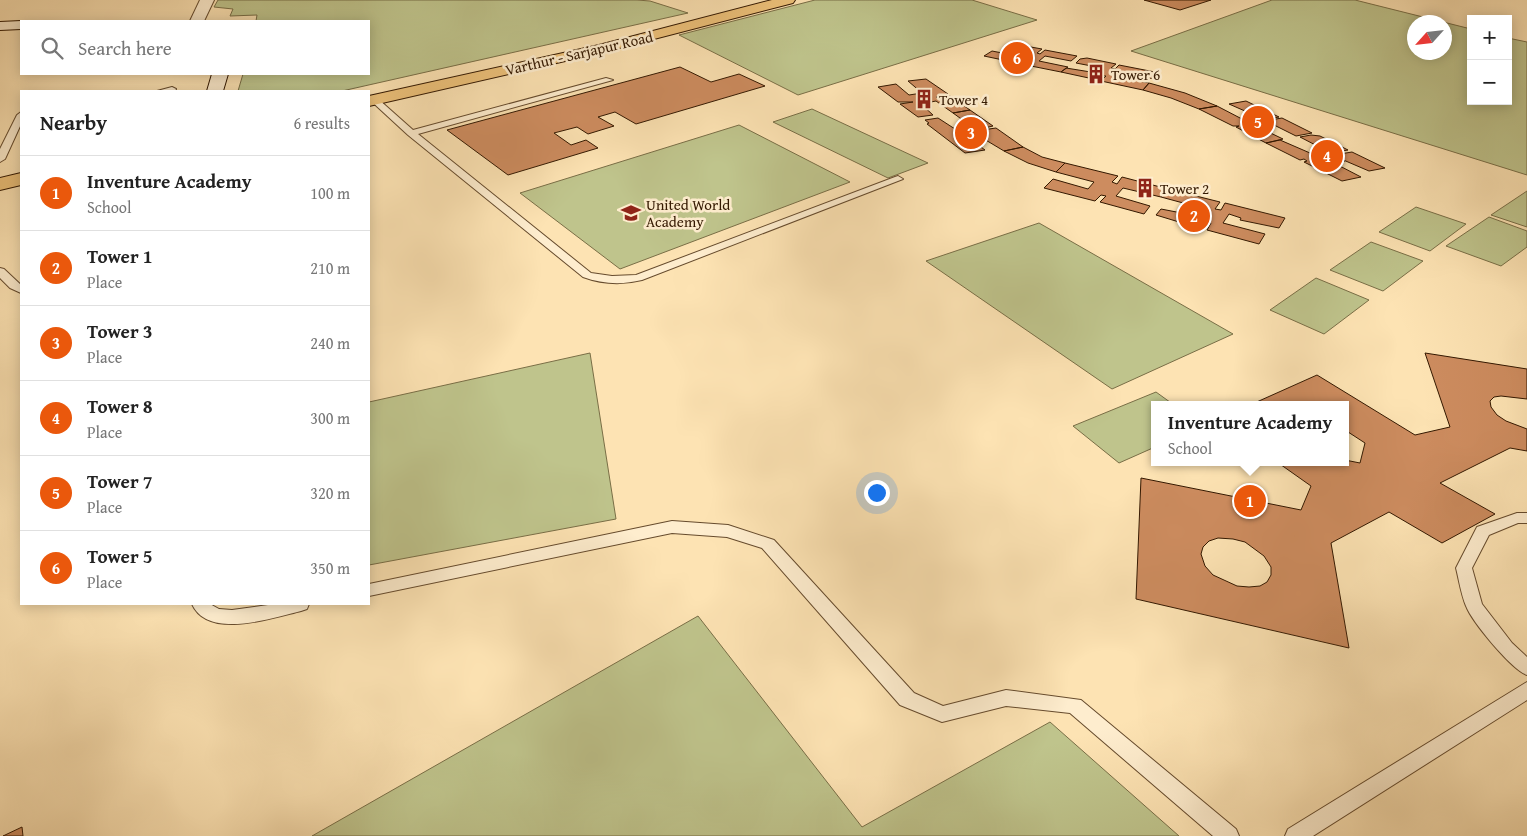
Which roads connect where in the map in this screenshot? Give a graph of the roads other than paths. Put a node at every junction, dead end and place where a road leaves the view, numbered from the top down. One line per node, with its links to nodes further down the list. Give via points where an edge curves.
1 (208, 0): 4 (street)
2 (765, 0): 12 (main road, Varthur - Sarjapur Road)
3 (788, 0): 12 (main road, Varthur - Sarjapur Road, via 600,49)
4 (198, 20)
5 (20, 25): 6 (street)
6 (0, 26)
7 (220, 75): 11 (street)
8 (609, 80): 14 (lane)
9 (172, 89): 10 (lane)
10 (166, 90)
11 (215, 90)
12 (371, 98): 14 (lane)
13 (20, 117): 15 (lane)
14 (411, 133): 19 (lane, via 587,276 600,280 638,278)
15 (0, 159)
16 (20, 170): 17 (main road)
17 (0, 175)
18 (20, 179): 20 (main road)
19 (898, 179)
20 (0, 184)
21 (0, 271): 22 (lane)
22 (20, 289)
23 (1527, 518): 27 (lane, via 1517,518 1483,531 1464,568 1474,606 1506,648)
24 (370, 590): 29 (lane, via 672,527 728,531 768,544 907,699 942,714 1006,698 1074,706)
25 (201, 605): 26 (lane, via 215,616 232,618)
26 (296, 605)
27 (1527, 668)
28 (1527, 690): 30 (lane)
29 (1229, 836)
30 (1296, 836)

